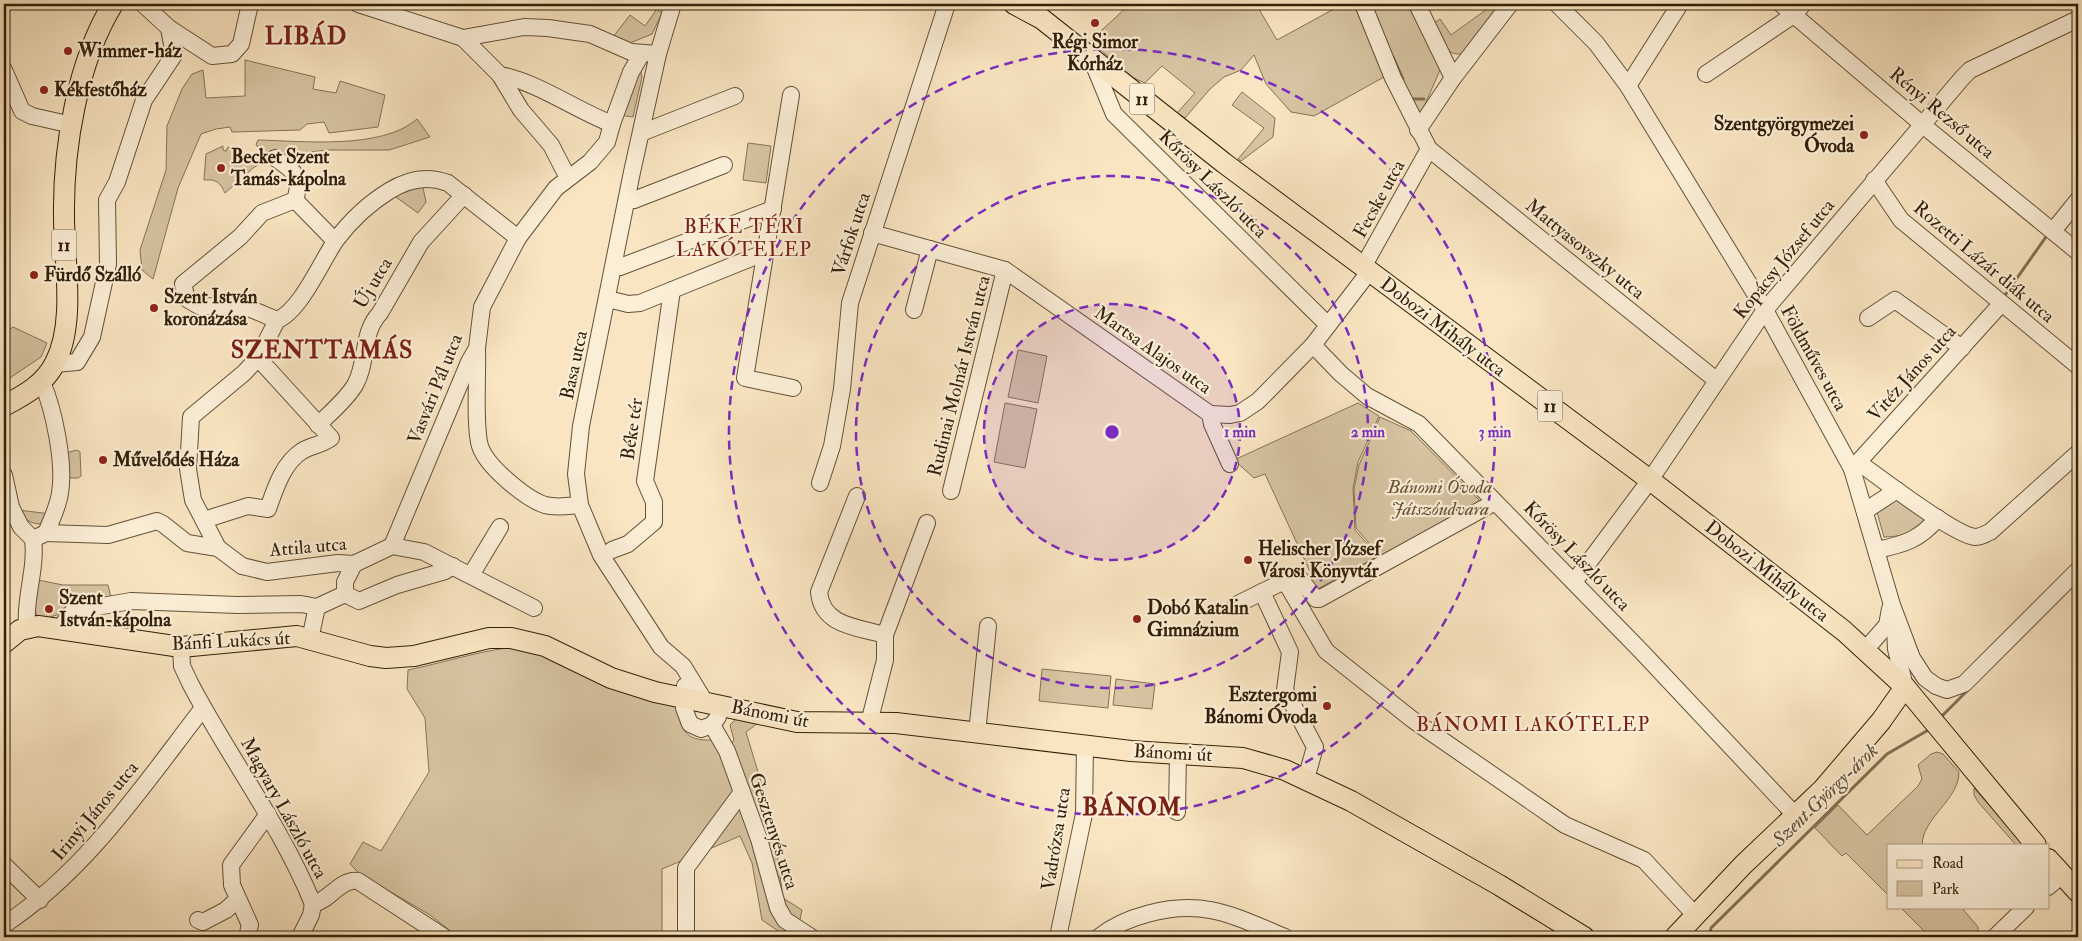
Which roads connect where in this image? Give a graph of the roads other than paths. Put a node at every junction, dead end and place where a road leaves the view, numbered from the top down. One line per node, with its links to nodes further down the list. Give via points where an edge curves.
1 (113, 4): 30 (main road, 11, via 104,17 84,71)
2 (143, 4): 16 (street)
3 (250, 4): 16 (street, via 241,44 232,54 212,56)
4 (358, 4): 17 (street)
5 (673, 4): 18 (street, Basa utca)
6 (947, 4): 44 (street, Várfok utca)
7 (1014, 4): 19 (main road, Dobozi Mihály utca / 11, via 1042,19)
8 (1363, 4): 31 (street)
9 (1417, 4): 23 (street)
10 (1510, 4): 23 (street)
11 (1557, 4): 24 (street, Földműves utca, via 1596,43)
12 (1680, 4): 24 (street)
13 (1782, 4): 14 (street, Rényi Rezső utca)
14 (1799, 9): 21 (street); 29 (street, Rényi Rezső utca)
15 (2078, 19): 29 (street, Kopácsy József utca, via 1970,70)
16 (170, 28): 65 (street, via 174,55 144,100 117,182 107,200 108,264 91,340 76,362)
17 (463, 38): 18 (street, via 524,27 562,29 590,34 631,52); 22 (street)
18 (650, 54): 28 (street, Vasvári Pál utca, via 631,72); 32 (street, Basa utca)
19 (1091, 58): 51 (main road, Dobozi Mihály utca / 11, via 1185,134); 60 (street, Kőrösy László utca, via 1114,114)
20 (4, 70): 27 (street)
21 (1706, 74)
22 (500, 75): 28 (street, via 521,80); 36 (street, via 521,110 551,145)
23 (1453, 78): 31 (street)
24 (1628, 86): 57 (street, Földműves utca)
25 (791, 94): 42 (street)
26 (735, 96): 32 (street)
27 (11, 103): 30 (street, via 32,116)
28 (612, 124): 36 (street, Vasvári Pál utca, via 607,142 590,162)
29 (1922, 124): 37 (street, Kopácsy József utca); 43 (street, Rényi Rezső utca)
30 (72, 125): 65 (main road, 11, via 64,191 64,341)
31 (1418, 130): 33 (street)
32 (641, 133): 39 (street, Basa utca)
33 (1429, 149): 51 (street, Fecske utca); 67 (street, Mattyasovszky utca)
34 (274, 158): 40 (street, via 298,178)
35 (724, 165): 39 (street, via 634,200)
36 (568, 178): 45 (street, Vasvári Pál utca, via 556,188)
37 (1874, 180): 55 (street, Rozetti Lázár diák utca, via 1901,220); 57 (street, Kopácsy József utca)
38 (464, 195): 45 (street); 46 (street, via 436,178 422,178 397,186 370,202); 72 (street, Új utca, via 421,242 373,320 354,386)
39 (627, 199): 50 (street, Basa utca)
40 (296, 200): 46 (street); 59 (street, via 262,213 240,237 186,280 183,289 188,300 199,306 246,307)
41 (2078, 200): 43 (street)
42 (773, 209): 48 (street); 50 (street, via 620,267)
43 (2052, 231): 49 (street, Rényi Rezső utca)
44 (872, 233): 47 (street, Martsa Alajos utca); 78 (street, Várfok utca, via 850,303 842,388 832,446)
45 (518, 238): 62 (street, Vasvári Pál utca, via 482,307)
46 (335, 241): 59 (street, via 298,301 283,318)
47 (930, 249): 52 (street, Martsa Alajos utca); 56 (street)
48 (766, 252): 53 (street); 69 (street, via 745,378)
49 (2078, 252)
50 (614, 266): 54 (street, Basa utca)
51 (1366, 269): 60 (street, Martsa Alajos utca); 77 (main road, Dobozi Mihály utca / 11)
52 (1005, 270): 71 (street, Martsa Alajos utca); 80 (street, Rudinai Molnár István utca)
53 (672, 290): 54 (street, via 640,303); 92 (street, Béke tér, via 645,481 654,502 654,522 628,544)
54 (608, 299): 83 (street, Basa utca, via 581,426 576,474)
55 (2001, 304): 63 (street, Vitéz János utca); 66 (street, Rozetti Lázár diák utca)
56 (914, 310)
57 (1765, 310): 67 (street, Kopácsy József utca); 75 (street, Földműves utca)
58 (1868, 318): 63 (street, via 1896,300)
59 (277, 320): 64 (street)
60 (1328, 325): 61 (street, Martsa Alajos utca)
61 (1312, 345): 71 (street, Martsa Alajos utca, via 1248,408 1230,415); 82 (street, Kőrösy László utca, via 1367,396 1419,424)
62 (477, 348): 83 (street, via 478,438 483,453 508,480 544,504 559,507); 90 (street, Vasvári Pál utca)
63 (1962, 348): 75 (street, Vitéz János utca)
64 (258, 358): 72 (street); 86 (street, Attila utca, via 191,417 188,469 193,500)
65 (55, 364): 68 (main road, 11)
66 (2078, 366)
67 (1716, 380): 77 (street, Kopácsy József utca)
68 (42, 382): 70 (main road, 11); 89 (street, via 54,420 62,483 56,509)
69 (793, 388)
70 (4, 406)
71 (1210, 414): 74 (street)
72 (318, 425): 86 (street, via 331,438 296,457 278,481 268,509 248,506)
73 (2078, 453): 85 (street, Földműves utca, via 1990,532 1975,537)
74 (1230, 464)
75 (1855, 465): 79 (street, Földműves utca); 84 (street, Földműves utca)
76 (4, 475): 89 (street, via 11,507 21,527)
77 (1650, 480): 99 (street, Kopácsy József utca); 114 (main road, Dobozi Mihály utca / 11)
78 (820, 483)
79 (1897, 490): 84 (street); 85 (street, Földműves utca)
80 (952, 491)
81 (857, 496): 110 (street, via 819,592 820,604 836,620)
82 (1495, 502): 98 (street, via 1319,599 1297,575); 99 (street, Kőrösy László utca)
83 (580, 505): 115 (street, Basa utca, via 601,555 661,647)
84 (1865, 511): 93 (street, Földműves utca)
85 (1938, 518): 93 (street, via 1924,534)
86 (204, 520): 91 (street, Attila utca)
87 (928, 523): 110 (street)
88 (500, 527): 97 (street)
89 (40, 536): 91 (street, via 108,535 157,521 187,543); 107 (street, via 25,615)
90 (392, 546): 94 (street, Attila utca); 95 (street, via 424,552)
91 (218, 548): 94 (street, Attila utca, via 242,566 267,572)
92 (612, 550)
93 (1877, 550): 102 (street, Földműves utca)
94 (354, 564): 101 (street, via 345,582)
95 (453, 566): 97 (street); 101 (street, via 445,572 397,585 359,601)
96 (2078, 570): 102 (street, Földműves utca, via 1964,684 1947,690 1925,678 1912,658)
97 (471, 575): 105 (street)
98 (1285, 581): 100 (street); 142 (street, via 1326,651 1421,726 1565,825 1644,860)
99 (1574, 582): 132 (street, Kőrösy László utca)
100 (1262, 592): 103 (street); 128 (street, via 1290,652 1285,690 1315,747)
101 (345, 594): 104 (street)
102 (1892, 604): 109 (street, Földműves utca); 114 (street, via 1887,624)
103 (1236, 605)
104 (317, 607): 108 (street, via 131,601 73,611); 111 (street)
105 (534, 608)
106 (988, 626): 124 (street)
107 (27, 628): 108 (main road, Bánfi Lukács út); 112 (main road)
108 (60, 628): 113 (main road, Bánfi Lukács út)
109 (1896, 634): 114 (street, via 1889,648); 116 (street, Földműves utca)
110 (885, 635): 122 (street, via 885,660)
111 (310, 639): 113 (main road, Bánfi Lukács út, via 297,636); 117 (main road, Bánfi Lukács út, via 386,658 414,656 489,638 511,638 546,646 626,683)
112 (4, 643)
113 (181, 646): 119 (street, Magyary László utca, via 182,666)
114 (1868, 651): 116 (main road, Dobozi Mihály utca / 11)
115 (683, 666): 117 (street); 118 (street, Basa utca)
116 (1899, 681): 120 (main road, Dobozi Mihály utca / 11); 121 (main road); 126 (main road, via 1897,689)
117 (684, 698): 118 (main road, Bánfi Lukács út); 123 (street, via 690,724 701,729)
118 (712, 703): 122 (main road, Bánomi út, via 797,722); 123 (street, via 720,714)
119 (203, 708): 131 (street, Magyary László utca); 138 (street, Irinyi János utca, via 117,820)
120 (1931, 719): 121 (main road, via 1898,712); 133 (main road, Dobozi Mihály utca / 11)
121 (1881, 722): 126 (main road)
122 (869, 723): 124 (main road, Bánomi út)
123 (712, 724): 129 (street, Gesztenyés utca)
124 (977, 733): 125 (main road, Bánomi út)
125 (1085, 746): 127 (main road, Bánomi út); 151 (street, Vadrózsa utca, via 1084,814)
126 (1853, 754): 132 (main road)
127 (1178, 755): 128 (main road, Bánomi út, via 1243,758 1266,763); 130 (street)
128 (1306, 779): 145 (main road, Bánomi út, via 1499,885)
129 (742, 792): 149 (street, via 686,868); 150 (street, Gesztenyés utca, via 778,908 785,920)
130 (1177, 812)
131 (268, 814): 139 (street, via 232,862 232,885); 140 (street, Magyary László utca, via 299,870)
132 (1796, 816): 142 (main road)
133 (2035, 844)
134 (4, 865): 138 (street)
135 (2050, 865): 136 (main road)
136 (2055, 881): 137 (main road)
137 (2078, 892)
138 (40, 900): 144 (street, Irinyi János utca)
139 (237, 900): 143 (street, via 218,914 202,922); 146 (street, via 250,925)
140 (313, 904): 147 (street); 148 (street, Magyary László utca, via 320,903 350,881 358,880)
141 (2025, 908): 155 (street)
142 (1696, 916): 154 (main road)
143 (198, 920)
144 (4, 925)
145 (1573, 934)
146 (247, 937)
147 (300, 937)
148 (444, 937)
149 (686, 937)
150 (811, 937)
151 (1058, 937)
152 (1099, 937): 153 (street, via 1125,920 1183,906 1215,910)
153 (1284, 937)
154 (1675, 937)
155 (1995, 937)

